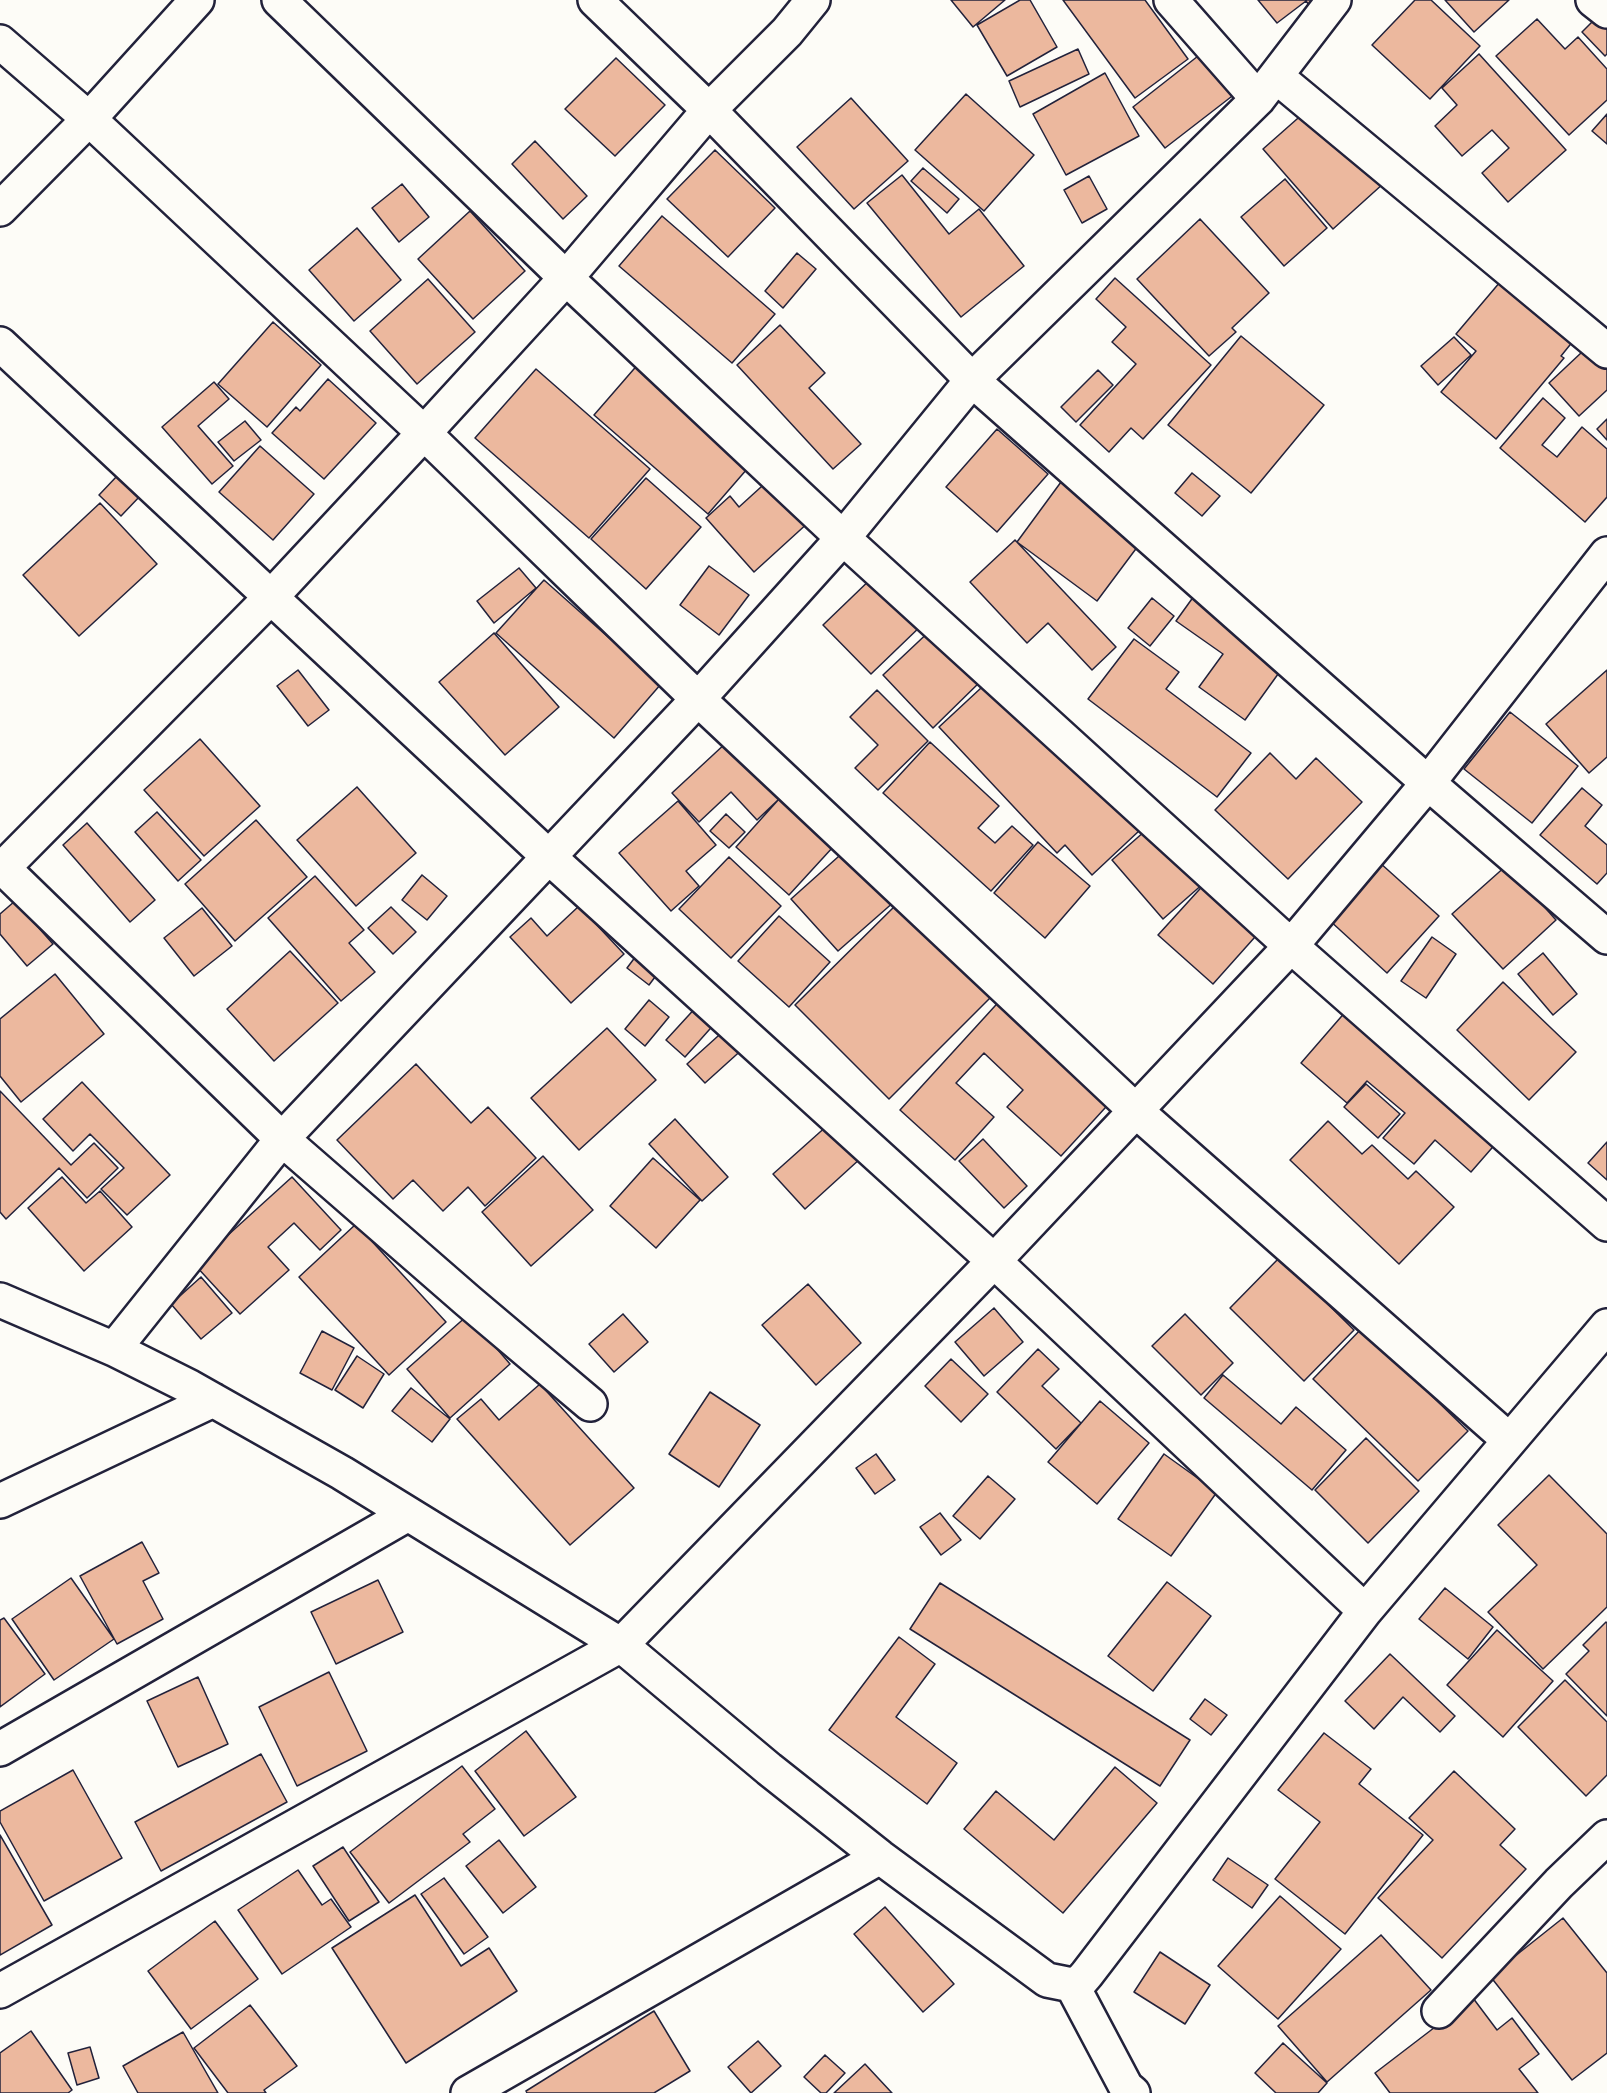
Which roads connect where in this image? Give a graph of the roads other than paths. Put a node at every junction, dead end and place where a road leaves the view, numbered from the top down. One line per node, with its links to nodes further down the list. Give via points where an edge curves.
1 (197, 0): 12 (street)
2 (279, 0): 14 (street)
3 (595, 0): 11 (street)
4 (813, 0): 11 (street, via 787,32)
5 (1171, 0): 10 (street)
6 (1334, 0): 10 (street)
7 (1593, 0): 8 (street)
8 (1607, 11)
9 (0, 42): 12 (street)
10 (1267, 88): 16 (street); 17 (street)
11 (709, 110): 14 (street); 17 (street)
12 (89, 119): 13 (street); 18 (street)
13 (0, 209)
14 (566, 278): 18 (street); 19 (street)
15 (0, 344): 21 (street)
16 (1607, 351)
17 (972, 380): 19 (street); 23 (street)
18 (424, 433): 21 (street); 22 (street)
19 (843, 538): 22 (street); 27 (street)
20 (1601, 574): 23 (street)
21 (271, 597): 24 (street); 25 (street)
22 (698, 699): 24 (street); 28 (street)
23 (1428, 783): 26 (street); 27 (street)
24 (550, 858): 29 (street); 31 (street)
25 (1, 868): 29 (street)
26 (1607, 937)
27 (1291, 946): 28 (street); 30 (street)
28 (1135, 1110): 31 (street); 37 (street)
29 (282, 1139): 34 (street); 36 (street)
30 (1607, 1224)
31 (994, 1261): 40 (street); 41 (street)
32 (0, 1300): 34 (street)
33 (1607, 1326): 37 (street)
34 (114, 1349): 35 (street)
35 (213, 1400): 38 (street); 39 (street)
36 (591, 1404)
37 (1509, 1440): 40 (street)
38 (0, 1502)
39 (408, 1514): 41 (street); 42 (street)
40 (1365, 1611): 45 (street, via 1081,1982)
41 (621, 1645): 44 (street); 46 (street)
42 (0, 1749)
43 (1607, 1838): 47 (street, via 1559,1883)
44 (880, 1857): 45 (street, via 1047,1980); 49 (street)
45 (1072, 1985): 48 (street)
46 (0, 1991)
47 (1439, 2011)
48 (1126, 2091)
49 (468, 2093)

